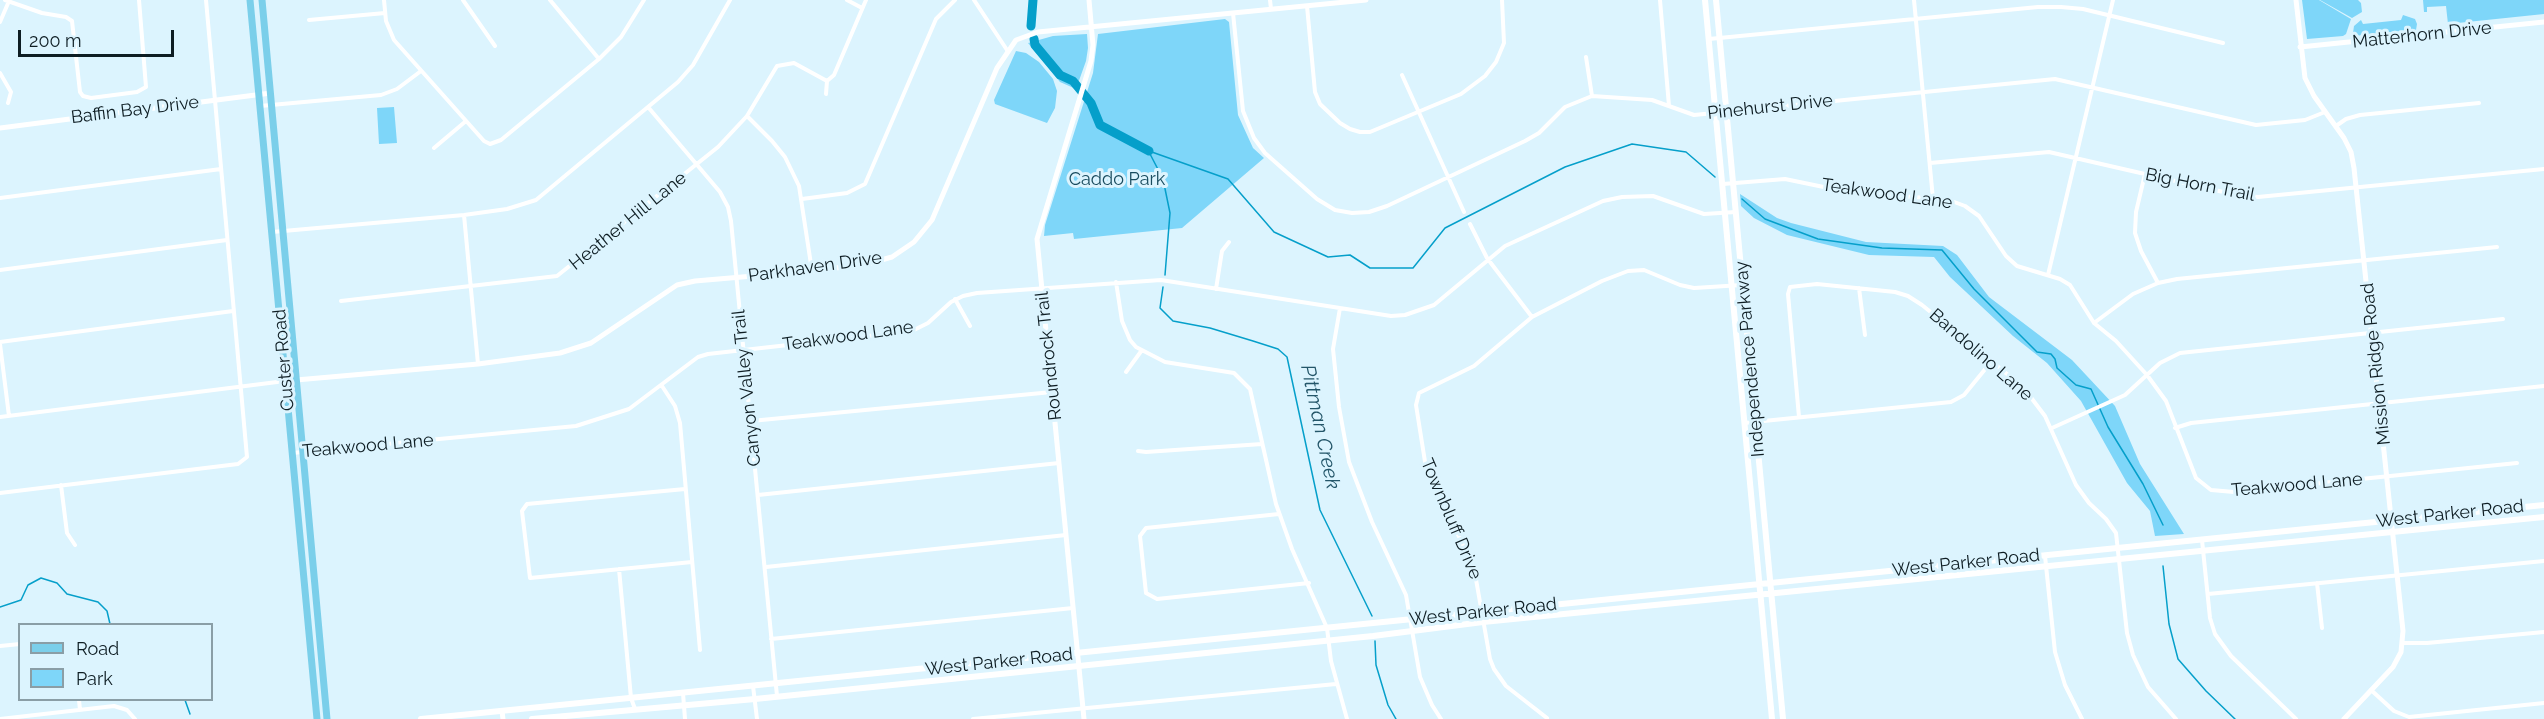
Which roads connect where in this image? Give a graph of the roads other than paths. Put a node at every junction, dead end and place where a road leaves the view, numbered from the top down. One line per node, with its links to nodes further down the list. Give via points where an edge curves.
1 (8, 0): 2 (street, via 70,20 80,92 91,98 145,89); 34 (street)
2 (139, 0)
3 (206, 0): 55 (street)
4 (250, 0): 52 (main road, Custer Road)
5 (262, 0): 51 (main road, Custer Road)
6 (384, 0): 29 (street)
7 (462, 0): 40 (street)
8 (550, 0): 44 (street)
9 (644, 0): 44 (street, via 621,37)
10 (730, 0): 61 (street, via 693,65)
11 (847, 0): 27 (street)
12 (866, 0): 27 (street)
13 (955, 0): 82 (street, via 936,20 865,184 847,193)
14 (974, 0): 42 (street)
15 (1089, 0): 36 (street, Roundrock Trail)
16 (1270, 0): 28 (street)
17 (1366, 0): 25 (street)
18 (1502, 0): 62 (street, via 1504,44 1496,62 1461,94)
19 (1659, 0): 59 (street)
20 (1705, 0): 38 (main road, Independence Parkway)
21 (1716, 0): 37 (main road, Independence Parkway)
22 (1914, 0): 32 (street)
23 (2113, 0): 31 (street)
24 (2296, 0): 41 (street, Mission Ridge Road)
25 (1351, 1): 26 (street)
26 (1307, 5): 28 (street); 62 (street, via 1315,92 1330,114 1350,129 1370,132)
27 (862, 8): 48 (street, via 834,75)
28 (1270, 9): 30 (street)
29 (385, 12): 33 (street); 45 (street, via 394,40)
30 (1233, 13): 36 (street); 77 (street, Pinehurst Drive, via 1243,111 1250,130 1265,153 1317,199 1343,212 1369,212)
31 (2109, 15): 32 (street, via 2083,9 2038,7); 39 (street); 49 (street)
32 (1916, 19): 37 (street); 50 (street)
33 (309, 20)
34 (0, 22)
35 (2544, 22): 41 (street, Matterhorn Drive)
36 (1092, 26): 42 (street, via 1026,35 1016,39); 105 (street, Roundrock Trail, via 1091,61 1039,228)
37 (1719, 38): 38 (street); 63 (main road, Independence Parkway)
38 (1708, 39): 64 (main road, Independence Parkway)
39 (2223, 43)
40 (495, 46)
41 (2300, 47): 65 (street, Mission Ridge Road, via 2306,79)
42 (1007, 50): 97 (street, Parkhaven Drive, via 932,220 923,232 886,259)
43 (1586, 57): 54 (street)
44 (599, 59): 67 (street, via 494,143 484,141)
45 (421, 70): 58 (street, via 397,90 381,95); 67 (street)
46 (0, 73): 56 (street, via 11,92)
47 (1402, 75): 62 (street)
48 (827, 81): 53 (street); 66 (street, Heather Hill Lane, via 794,63 782,63)
49 (2092, 87): 50 (street, Pinehurst Drive, via 2046,80); 65 (street, Pinehurst Drive, via 2256,125 2305,120); 71 (street)
50 (1923, 91): 63 (street, Pinehurst Drive); 72 (street)
51 (271, 93): 52 (street, Baffin Bay Drive); 58 (main road, Custer Road)
52 (259, 94): 55 (street, Baffin Bay Drive); 60 (main road, Custer Road)
53 (826, 94)
54 (1592, 96): 59 (street, Pinehurst Drive, via 1645,99); 77 (street, Pinehurst Drive, via 1564,107 1533,137)
55 (215, 100): 69 (street, Baffin Bay Drive); 74 (street)
56 (8, 103)
57 (2480, 103): 68 (street, via 2353,116)
58 (272, 105): 60 (street); 89 (main road, Custer Road)
59 (1670, 105): 64 (street, Pinehurst Drive, via 1689,114)
60 (260, 106): 90 (main road, Custer Road)
61 (648, 107): 73 (street, Canyon Valley Trail); 87 (street, via 544,195 507,209)
62 (1419, 111): 77 (street)
63 (1726, 111): 64 (street, Pinehurst Drive); 78 (main road, Independence Parkway)
64 (1715, 112): 79 (main road, Independence Parkway)
65 (2325, 112): 68 (street, Mission Ridge Road)
66 (747, 116): 73 (street, Heather Hill Lane); 82 (street, via 784,157)
67 (466, 121): 70 (street)
68 (2336, 126): 80 (street, Mission Ridge Road, via 2351,152)
69 (0, 128)
70 (434, 148)
71 (2075, 157): 72 (street, Big Horn Trail, via 2040,152); 76 (street, Big Horn Trail); 98 (street)
72 (1930, 163): 83 (street)
73 (698, 164): 99 (street, Canyon Valley Trail, via 728,207); 104 (street, Heather Hill Lane, via 557,276)
74 (220, 169): 81 (street); 91 (street)
75 (2544, 170): 80 (street, Big Horn Trail)
76 (2145, 174): 80 (street, Big Horn Trail, via 2232,195 2258,197); 101 (street, via 2135,233)
77 (1448, 178): 84 (street)
78 (1733, 183): 79 (street, Teakwood Lane); 83 (street, Teakwood Lane, via 1785,179 1843,191); 85 (main road, Independence Parkway)
79 (1722, 184): 86 (main road, Independence Parkway)
80 (2356, 188): 95 (street, Mission Ridge Road)
81 (0, 198)
82 (802, 199): 97 (street)
83 (1934, 199): 98 (street, Teakwood Lane, via 1973,210 2011,262)
84 (1464, 212)
85 (1736, 212): 86 (street, Teakwood Lane); 102 (main road, Independence Parkway)
86 (1725, 213): 94 (street, Teakwood Lane, via 1698,213 1653,196 1622,197 1590,205); 103 (main road, Independence Parkway)
87 (464, 215): 89 (street); 104 (street)
88 (1470, 224): 94 (street)
89 (283, 231): 90 (street); 125 (main road, Custer Road)
90 (272, 232): 126 (main road, Custer Road)
91 (227, 240): 96 (street); 111 (street)
92 (1230, 242): 107 (street, via 1222,251)
93 (2496, 247): 95 (street)
94 (1487, 258): 110 (street, Teakwood Lane, via 1444,297 1420,311 1391,316); 112 (street)
95 (2365, 260): 101 (street); 116 (street, Mission Ridge Road)
96 (0, 270)
97 (812, 272): 99 (street, Parkhaven Drive)
98 (2048, 275): 114 (street, Teakwood Lane, via 2070,285)
99 (737, 278): 119 (street, Canyon Valley Trail); 122 (street, Parkhaven Drive, via 678,285 605,334 575,349)
100 (1116, 282): 105 (street, Teakwood Lane); 107 (street, Teakwood Lane, via 1161,280); 120 (street, via 1125,330)
101 (2158, 283): 114 (street, via 2133,294)
102 (1743, 285): 103 (street, Townbluff Drive); 136 (main road, Independence Parkway)
103 (1731, 286): 112 (street, Townbluff Drive, via 1694,288 1636,270 1602,281); 137 (main road, Independence Parkway)
104 (470, 287): 109 (street, Heather Hill Lane); 122 (street)
105 (1042, 288): 108 (street, Teakwood Lane, via 977,293); 130 (street, Roundrock Trail)
106 (1859, 288): 117 (street); 121 (street, Bandolino Lane, via 1895,292 1914,299); 134 (street, Bandolino Lane, via 1817,284 1790,287)
107 (1216, 289): 110 (street, Teakwood Lane)
108 (955, 299): 115 (street); 119 (street, Teakwood Lane, via 928,323 910,331)
109 (341, 301)
110 (1340, 308): 192 (street, via 1333,349 1349,462 1406,595)
111 (233, 312): 118 (street); 127 (street)
112 (1532, 317): 190 (street, Townbluff Drive, via 1474,366 1419,393 1416,405 1426,468 1474,568)
113 (2503, 319): 116 (street)
114 (2094, 323): 124 (street, Teakwood Lane)
115 (970, 326)
116 (2373, 332): 124 (street, via 2193,350 2168,358); 131 (street, Mission Ridge Road)
117 (1865, 335)
118 (0, 343): 132 (street)
119 (742, 350): 128 (street, Teakwood Lane, via 698,357); 135 (street, Canyon Valley Trail)
120 (1142, 350): 123 (street); 140 (street, via 1166,362 1241,377 1250,388)
121 (1991, 362): 134 (street, via 1964,394 1951,402); 138 (street, Bandolino Lane, via 2031,395)
122 (478, 364): 125 (street, Parkhaven Drive)
123 (1126, 372)
124 (2147, 375): 138 (street, via 2126,395); 139 (street, Teakwood Lane, via 2166,401)
125 (296, 380): 126 (main road); 142 (main road, Custer Road)
126 (286, 381): 127 (street); 143 (main road, Custer Road)
127 (240, 386): 132 (street); 147 (street, via 247,457 238,464)
128 (662, 386): 142 (street, Teakwood Lane, via 629,409 576,426); 148 (street, via 678,414)
129 (2544, 386): 131 (street)
130 (1052, 392): 135 (street); 144 (street, Roundrock Trail)
131 (2380, 404): 139 (street, via 2191,423); 146 (street, Mission Ridge Road)
132 (9, 416): 133 (street)
133 (0, 417)
134 (1799, 417): 136 (street)
135 (751, 421): 150 (street, Canyon Valley Trail)
136 (1756, 422): 137 (street); 151 (main road, Independence Parkway)
137 (1744, 423): 152 (main road, Independence Parkway)
138 (2052, 428): 163 (street, Bandolino Lane, via 2076,484 2112,526)
139 (2175, 428): 146 (street, Teakwood Lane, via 2196,478 2211,490 2227,492)
140 (1263, 444): 141 (street); 154 (street)
141 (1138, 451)
142 (303, 452): 143 (street, Teakwood Lane); 157 (main road, Custer Road)
143 (292, 453): 158 (main road, Custer Road)
144 (1059, 463): 150 (street); 160 (street, Roundrock Trail)
145 (2517, 463): 146 (street, Teakwood Lane)
146 (2387, 477): 156 (street, Mission Ridge Road)
147 (61, 485): 149 (street); 162 (street, via 66,533)
148 (685, 489): 168 (street); 172 (street, via 524,507 530,578)
149 (0, 494)
150 (758, 495): 169 (street, Canyon Valley Trail)
151 (1763, 499): 152 (main road); 177 (main road, Independence Parkway)
152 (1753, 500): 179 (main road, Independence Parkway)
153 (2544, 505): 156 (main road, West Parker Road)
154 (1279, 514): 176 (street); 176 (street, via 1146,528 1140,536 1146,593 1156,599)
155 (2544, 516): 159 (main road, West Parker Road)
156 (2392, 520): 159 (street, Mission Ridge Road); 161 (main road, West Parker Road)
157 (310, 525): 158 (main road); 229 (main road, Custer Road)
158 (299, 526): 228 (main road, Custer Road)
159 (2393, 531): 164 (main road, West Parker Road); 174 (street, Mission Ridge Road)
160 (1066, 535): 169 (street); 188 (street, Roundrock Trail)
161 (2202, 540): 163 (main road, West Parker Road); 164 (street)
162 (75, 545)
163 (2119, 548): 165 (main road, West Parker Road); 166 (street, Bandolino Lane)
164 (2203, 551): 166 (main road, West Parker Road); 183 (street)
165 (2045, 556): 170 (main road, West Parker Road); 171 (street)
166 (2120, 559): 171 (main road, West Parker Road); 242 (street, Bandolino Lane, via 2133,655 2148,687)
167 (2544, 561): 174 (street)
168 (692, 562): 172 (street); 203 (street)
169 (766, 567): 198 (street, Canyon Valley Trail)
170 (1931, 567): 173 (main road, West Parker Road); 175 (main road)
171 (2046, 567): 175 (main road, West Parker Road); 241 (street, via 2055,652 2065,685)
172 (619, 569): 214 (street)
173 (1858, 574): 177 (main road, West Parker Road); 180 (main road)
174 (2398, 575): 178 (street); 200 (street, Mission Ridge Road)
175 (1932, 578): 180 (main road, West Parker Road)
176 (1309, 583): 194 (street)
177 (1771, 583): 179 (main road, West Parker Road); 182 (main road, Independence Parkway)
178 (2317, 583): 183 (street); 195 (street)
179 (1760, 584): 181 (main road, West Parker Road); 184 (main road, Independence Parkway)
180 (1859, 585): 182 (main road, West Parker Road)
181 (1672, 593): 185 (main road, West Parker Road); 186 (main road)
182 (1772, 594): 184 (main road, West Parker Road); 206 (main road, Independence Parkway)
183 (2208, 594): 243 (street, via 2211,627 2220,643)
184 (1761, 595): 186 (main road, West Parker Road); 209 (main road, Independence Parkway)
185 (1605, 600): 187 (main road, West Parker Road); 189 (main road)
186 (1673, 604): 189 (main road, West Parker Road)
187 (1545, 606): 190 (main road, West Parker Road); 191 (main road)
188 (1073, 608): 198 (street); 204 (street, Roundrock Trail)
189 (1606, 611): 191 (main road, West Parker Road)
190 (1483, 612): 192 (main road, West Parker Road); 193 (street, Townbluff Drive)
191 (1546, 617): 193 (main road, West Parker Road)
192 (1411, 620): 194 (main road, West Parker Road); 196 (street)
193 (1483, 622): 196 (main road, West Parker Road); 225 (street, Townbluff Drive, via 1490,659 1500,678)
194 (1327, 628): 199 (street); 204 (main road, West Parker Road)
195 (2322, 628)
196 (1412, 632): 199 (main road, West Parker Road); 238 (street, via 1420,677)
197 (2544, 632): 200 (street)
198 (771, 639): 207 (street, Canyon Valley Trail)
199 (1328, 640): 205 (main road, West Parker Road); 208 (street)
200 (2403, 643): 211 (street, Mission Ridge Road, via 2394,666)
201 (18, 644): 202 (street)
202 (0, 646)
203 (700, 650)
204 (1077, 654): 205 (street, Roundrock Trail); 207 (main road, West Parker Road)
205 (1078, 665): 213 (main road, West Parker Road); 220 (street, Roundrock Trail)
206 (1780, 682): 209 (main road); 240 (main road, Independence Parkway)
207 (776, 684): 210 (main road, West Parker Road); 213 (street, Canyon Valley Trail)
208 (1336, 684): 220 (street); 237 (street)
209 (1768, 684): 239 (main road, Independence Parkway)
210 (753, 686): 212 (main road, West Parker Road); 215 (street)
211 (2371, 690): 217 (street, via 2394,711 2409,717); 244 (street, Mission Ridge Road)
212 (683, 693): 214 (main road, West Parker Road); 219 (street)
213 (777, 697): 215 (main road, West Parker Road)
214 (631, 698): 218 (main road, West Parker Road); 221 (street)
215 (755, 699): 219 (main road, West Parker Road); 234 (street)
216 (79, 701): 222 (street)
217 (2544, 703)
218 (563, 705): 223 (main road, West Parker Road); 224 (main road)
219 (684, 705): 221 (main road, West Parker Road); 233 (street)
220 (1083, 707): 235 (street); 236 (street, Roundrock Trail)
221 (635, 709): 224 (main road, West Parker Road)
222 (80, 710): 226 (street); 227 (street, via 120,707)
223 (502, 711): 230 (main road, West Parker Road); 231 (street)
224 (564, 716): 232 (main road, West Parker Road)
225 (1546, 718)
226 (0, 719)
227 (135, 719)
228 (317, 719)
229 (327, 719)
230 (422, 719)
231 (503, 719)
232 (532, 719)
233 (685, 719)
234 (757, 719)
235 (973, 719)
236 (1084, 719)
237 (1347, 719)
238 (1441, 719)
239 (1772, 719)
240 (1783, 719)
241 (2082, 719)
242 (2176, 719)
243 (2296, 719)
244 (2344, 719)

